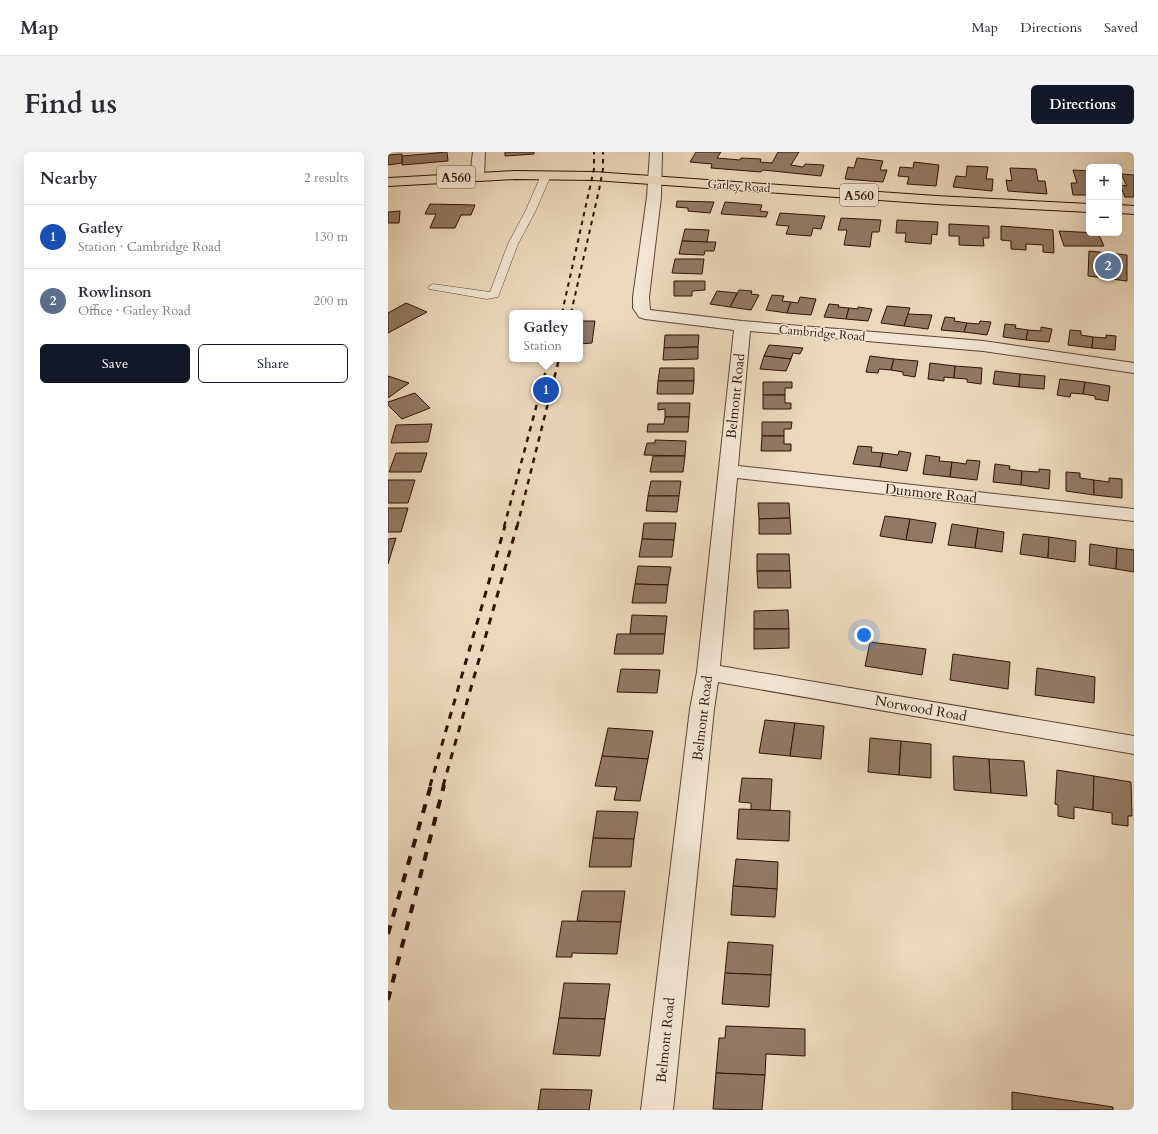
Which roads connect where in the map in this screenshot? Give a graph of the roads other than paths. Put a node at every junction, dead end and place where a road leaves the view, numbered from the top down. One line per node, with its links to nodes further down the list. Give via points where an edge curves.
1 (479, 152): 4 (street)
2 (656, 152): 5 (street)
3 (546, 175): 4 (main road, Gatley Road / A560); 5 (main road, Gatley Road / A560); 10 (lane, via 513,244 494,295)
4 (477, 176): 6 (main road, Gatley Road / A560)
5 (654, 180): 7 (main road, Gatley Road / A560); 11 (street, Cambridge Road, via 641,297 642,311 652,316)
6 (388, 182)
7 (1086, 208)
8 (1122, 209): 9 (main road)
9 (1134, 210)
10 (433, 287)
11 (742, 326): 12 (street, Cambridge Road, via 982,346); 13 (street, Belmont Road)
12 (1134, 368)
13 (727, 471): 14 (street, Dunmore Road); 15 (street, Belmont Road)
14 (1134, 515)
15 (708, 672): 16 (street, Norwood Road); 17 (street, Belmont Road)
16 (1134, 745)
17 (657, 1110)

